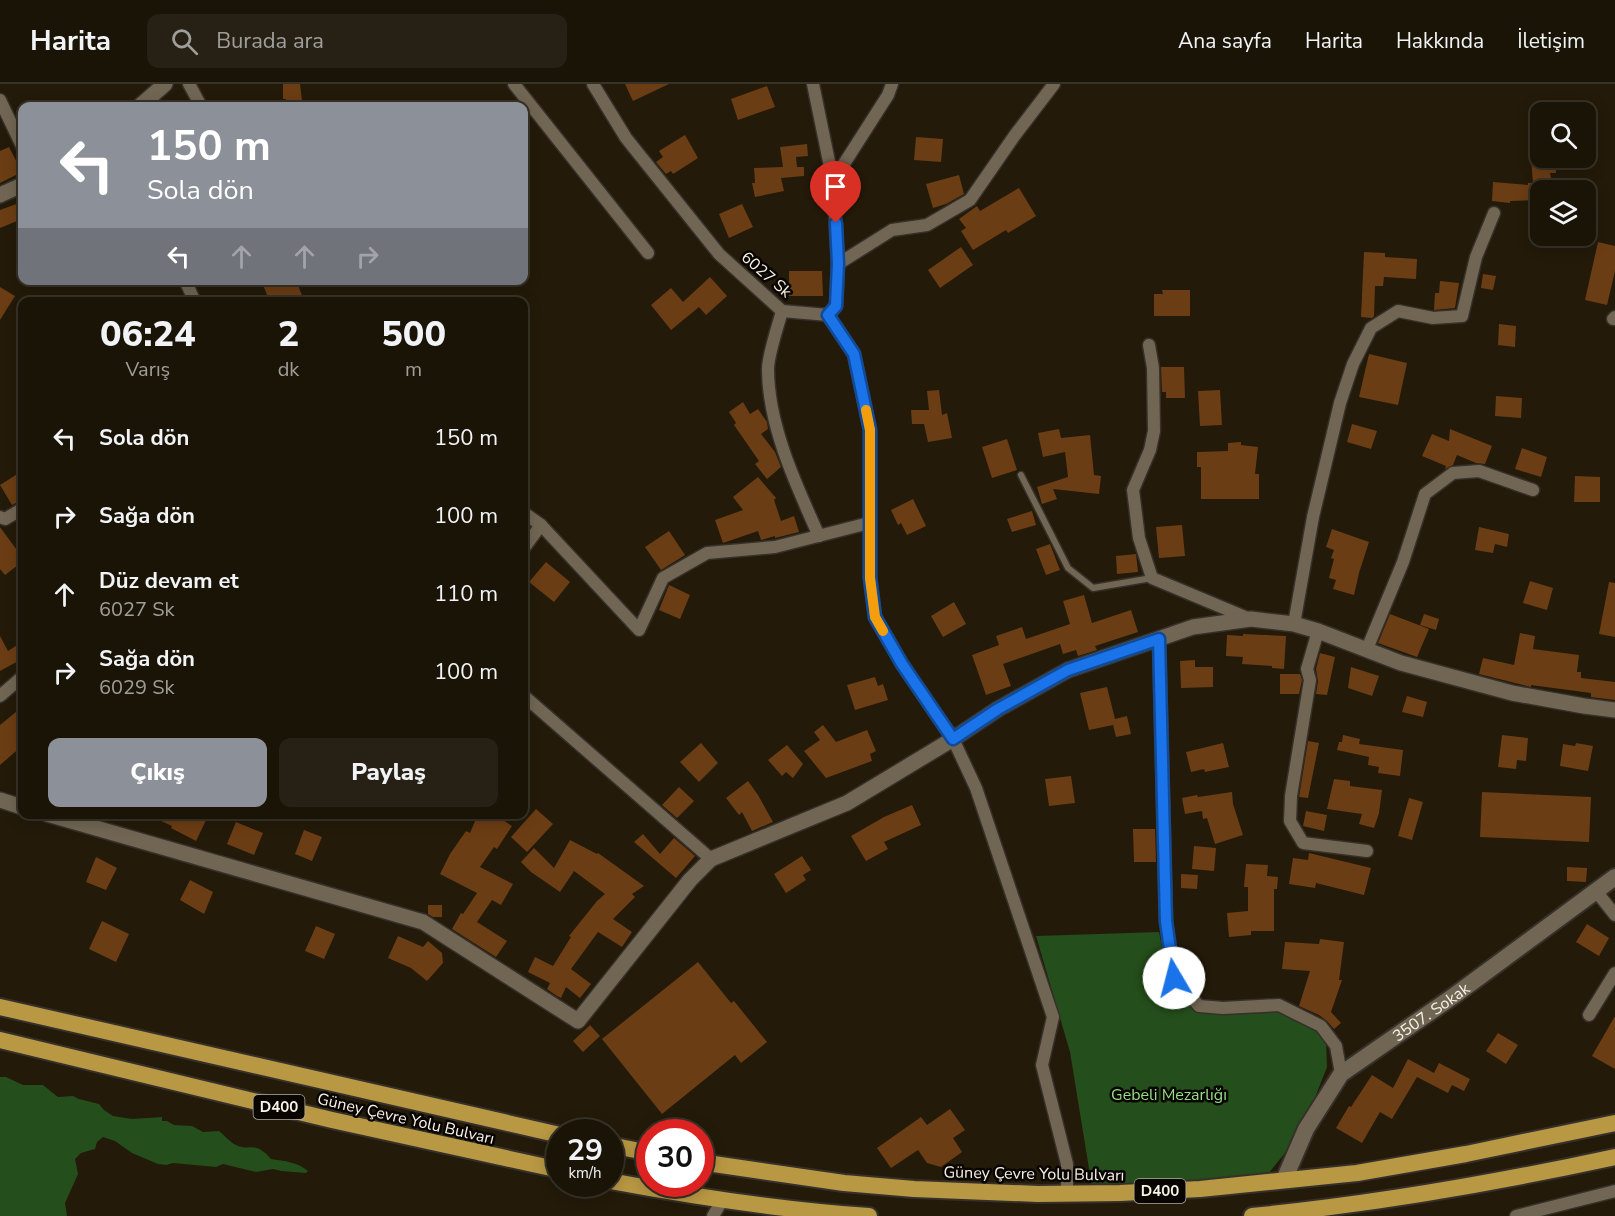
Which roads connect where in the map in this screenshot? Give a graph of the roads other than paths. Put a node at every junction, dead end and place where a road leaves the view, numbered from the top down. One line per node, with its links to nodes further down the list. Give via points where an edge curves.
1 (165, 84): 9 (street)
2 (189, 84): 10 (street)
3 (514, 84): 16 (street)
4 (593, 84): 18 (street, 6027 Sk, via 626,138 719,254)
5 (813, 84): 12 (street)
6 (892, 84): 12 (street)
7 (1054, 84): 17 (street, via 970,200 927,225 892,230)
8 (0, 100): 11 (street)
9 (145, 102)
10 (199, 102)
11 (18, 138)
12 (833, 181): 17 (street)
13 (18, 188): 14 (street)
14 (0, 195)
15 (1494, 213): 32 (street, via 1476,257 1461,316 1432,318 1398,311 1371,328 1353,364 1313,517)
16 (648, 253)
17 (838, 264): 19 (street, via 836,306)
18 (782, 311): 19 (street, 6027 Sk); 28 (street, via 768,367 771,408 794,480)
19 (828, 315): 26 (street, via 854,354 870,430)
20 (1149, 345): 30 (street, via 1154,431 1132,490 1139,538)
21 (1021, 475): 30 (lane, via 1068,568 1093,588)
22 (1533, 490): 35 (street, via 1479,471 1453,472 1425,494 1403,562)
23 (18, 512): 25 (street, via 6,519)
24 (528, 516): 27 (street)
25 (0, 517)
26 (869, 523): 28 (street); 40 (street, via 875,617)
27 (541, 525): 28 (street, via 639,630 663,578 707,553 776,547); 29 (street)
28 (819, 536)
29 (528, 543)
30 (1152, 578): 31 (street)
31 (1251, 619): 32 (street); 34 (street, via 1193,627)
32 (1294, 624): 33 (street)
33 (1318, 631): 35 (street); 44 (street, via 1307,669 1310,680 1290,821 1302,843)
34 (1159, 639): 40 (street, via 1068,670); 53 (street, via 1166,921 1174,978 1199,1006 1279,1005 1321,1026 1336,1046)
35 (1367, 649): 39 (street, via 1401,663 1512,693)
36 (18, 680): 37 (street)
37 (0, 696)
38 (528, 699): 45 (street)
39 (1615, 710)
40 (953, 739): 45 (street, via 847,803); 62 (street, via 976,788 1053,1017 1042,1065 1067,1164)
41 (0, 800): 42 (street)
42 (18, 806)
43 (64, 819): 45 (street, via 423,922 578,1021)
44 (1367, 851)
45 (711, 859)
46 (1615, 877): 47 (main road, 3507. Sokak)
47 (1596, 891): 48 (street); 53 (main road, 3507. Sokak)
48 (1615, 915)
49 (1615, 973): 51 (street)
50 (0, 1007): 55 (highway, Güney Çevre Yolu Bulvarı / D400)
51 (1588, 1015)
52 (0, 1040): 58 (highway, Güney Çevre Yolu Bulvarı / D400)
53 (1341, 1074): 59 (main road, 3507. Sokak, via 1306,1129)
54 (1615, 1124): 59 (highway, Güney Çevre Yolu Bulvarı / D400, via 1357,1173)
55 (546, 1132)
56 (1615, 1157): 64 (highway, via 1475,1186)
57 (714, 1164): 62 (highway, Güney Çevre Yolu Bulvarı / D400, via 914,1189)
58 (546, 1167)
59 (1284, 1180): 62 (highway, Güney Çevre Yolu Bulvarı / D400, via 1200,1189)
60 (624, 1183): 63 (highway)
61 (1615, 1191): 68 (street)
62 (1066, 1193)
63 (723, 1199): 65 (street); 66 (highway)
64 (1304, 1213): 67 (highway)
65 (713, 1216)
66 (869, 1216)
67 (1252, 1216)
68 (1516, 1216)

